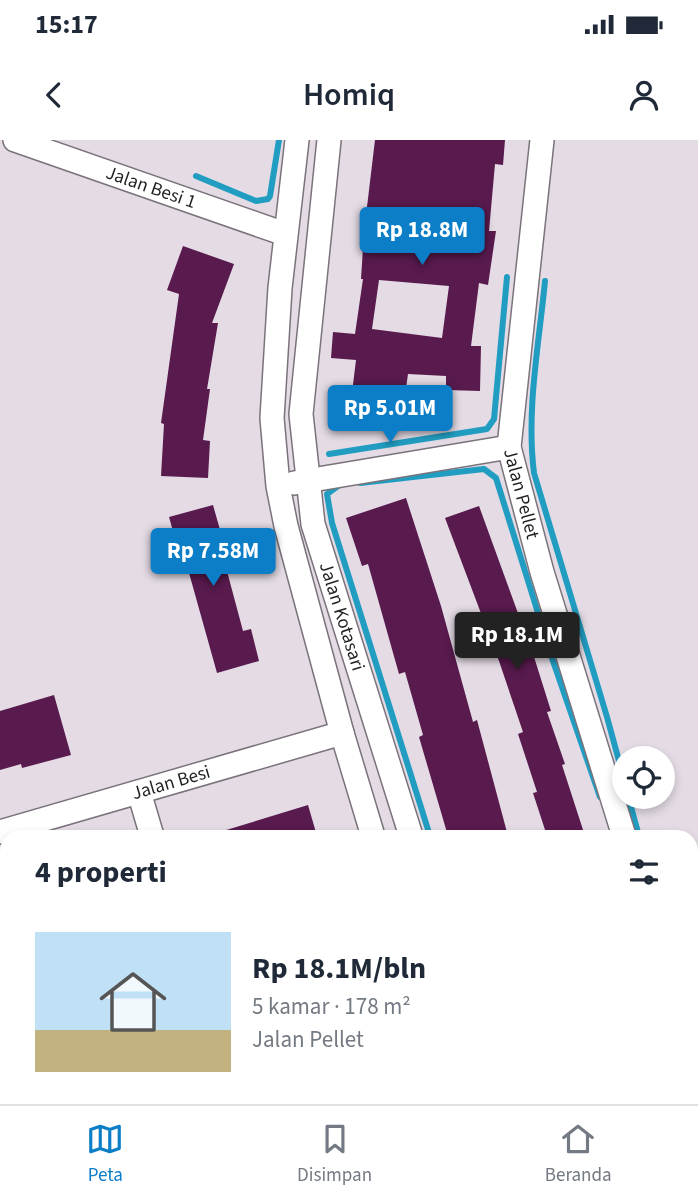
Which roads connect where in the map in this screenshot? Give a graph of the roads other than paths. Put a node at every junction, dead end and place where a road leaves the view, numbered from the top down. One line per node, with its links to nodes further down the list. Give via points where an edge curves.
1 (15, 140): 5 (street, Jalan Besi 1)
2 (297, 140): 5 (street, Jalan Kotasari)
3 (329, 140): 7 (street, Jalan Kotasari, via 301,414)
4 (542, 140): 6 (street, Jalan Pellet)
5 (285, 234): 8 (street, Jalan Kotasari, via 272,418)
6 (509, 447): 7 (street); 15 (street, Jalan Pellet, via 542,572)
7 (307, 481): 8 (street); 14 (street, Jalan Kotasari, via 313,524)
8 (278, 486): 9 (street, Jalan Kotasari)
9 (342, 733): 10 (street, Jalan Besi); 13 (street, Jalan Kotasari)
10 (139, 792): 11 (street, Jalan Besi); 12 (street)
11 (7, 830)
12 (150, 830)
13 (371, 830)
14 (409, 830)
15 (622, 830)

